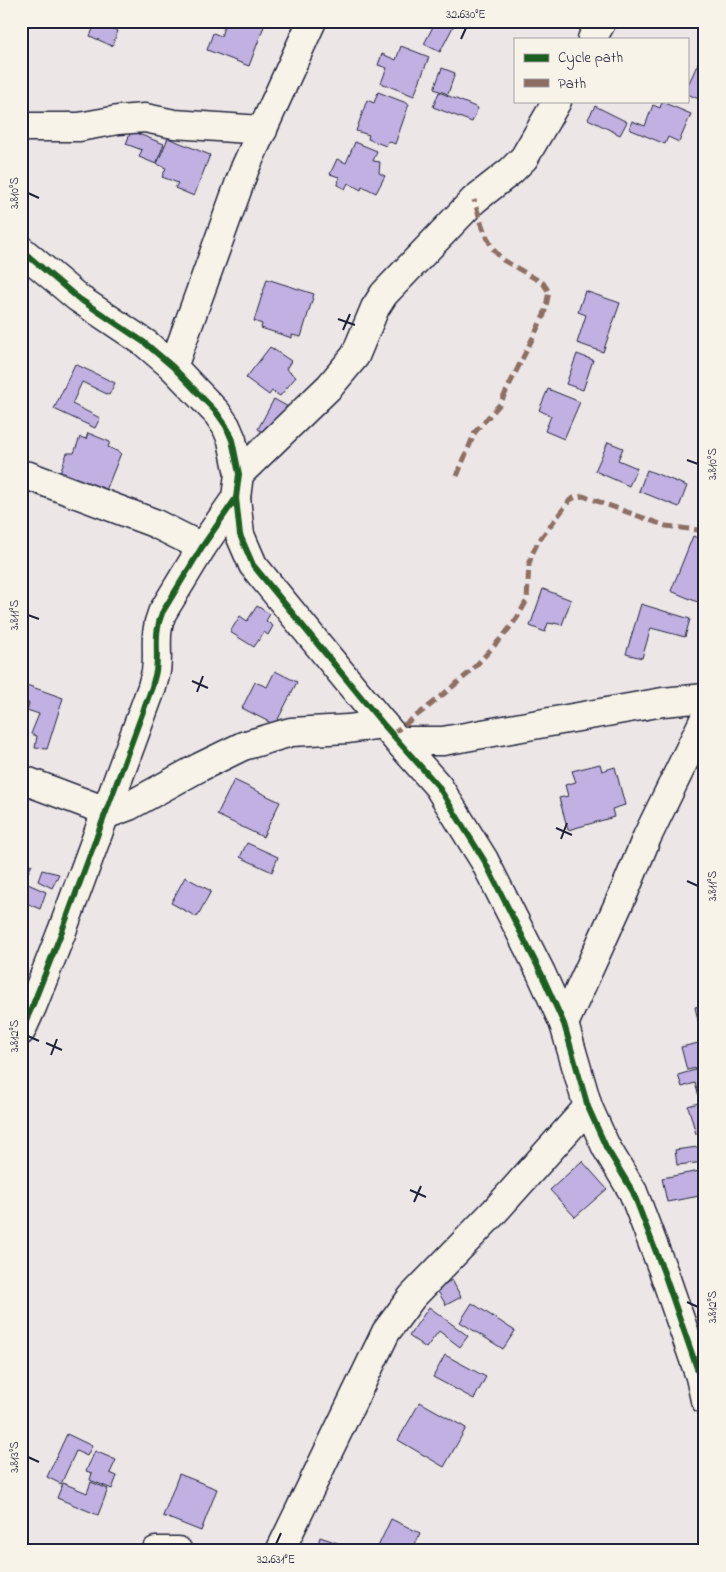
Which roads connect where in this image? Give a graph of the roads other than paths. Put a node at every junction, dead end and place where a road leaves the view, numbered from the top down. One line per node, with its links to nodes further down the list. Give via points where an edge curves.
1 (312, 21): 6 (street)
2 (602, 21): 3 (street)
3 (593, 38)
4 (556, 102): 10 (street, via 524,158 474,200 384,294 355,356)
5 (21, 127): 6 (street, via 79,127 145,118 174,124)
6 (263, 130): 8 (street, via 245,168)
7 (21, 250): 8 (street, via 78,298 145,343)
8 (173, 367): 10 (street, via 226,426 232,440)
9 (21, 475): 11 (street, via 117,508)
10 (238, 486): 11 (street); 14 (street, via 240,535 253,565)
11 (202, 547): 16 (street, via 158,623 152,687)
12 (705, 698): 14 (street, via 664,702 443,741)
13 (705, 718): 17 (street, via 647,837)
14 (391, 732): 16 (street, via 348,729 291,732 243,746 129,806); 17 (street, via 438,786 484,860)
15 (21, 779): 16 (street)
16 (106, 812): 18 (street)
17 (564, 1024): 19 (street)
18 (21, 1032)
19 (588, 1107): 20 (street, via 606,1147 633,1192 700,1377); 23 (street, via 412,1297 386,1332)
20 (705, 1400)
21 (156, 1551): 22 (street)
22 (178, 1551)
23 (280, 1551)

